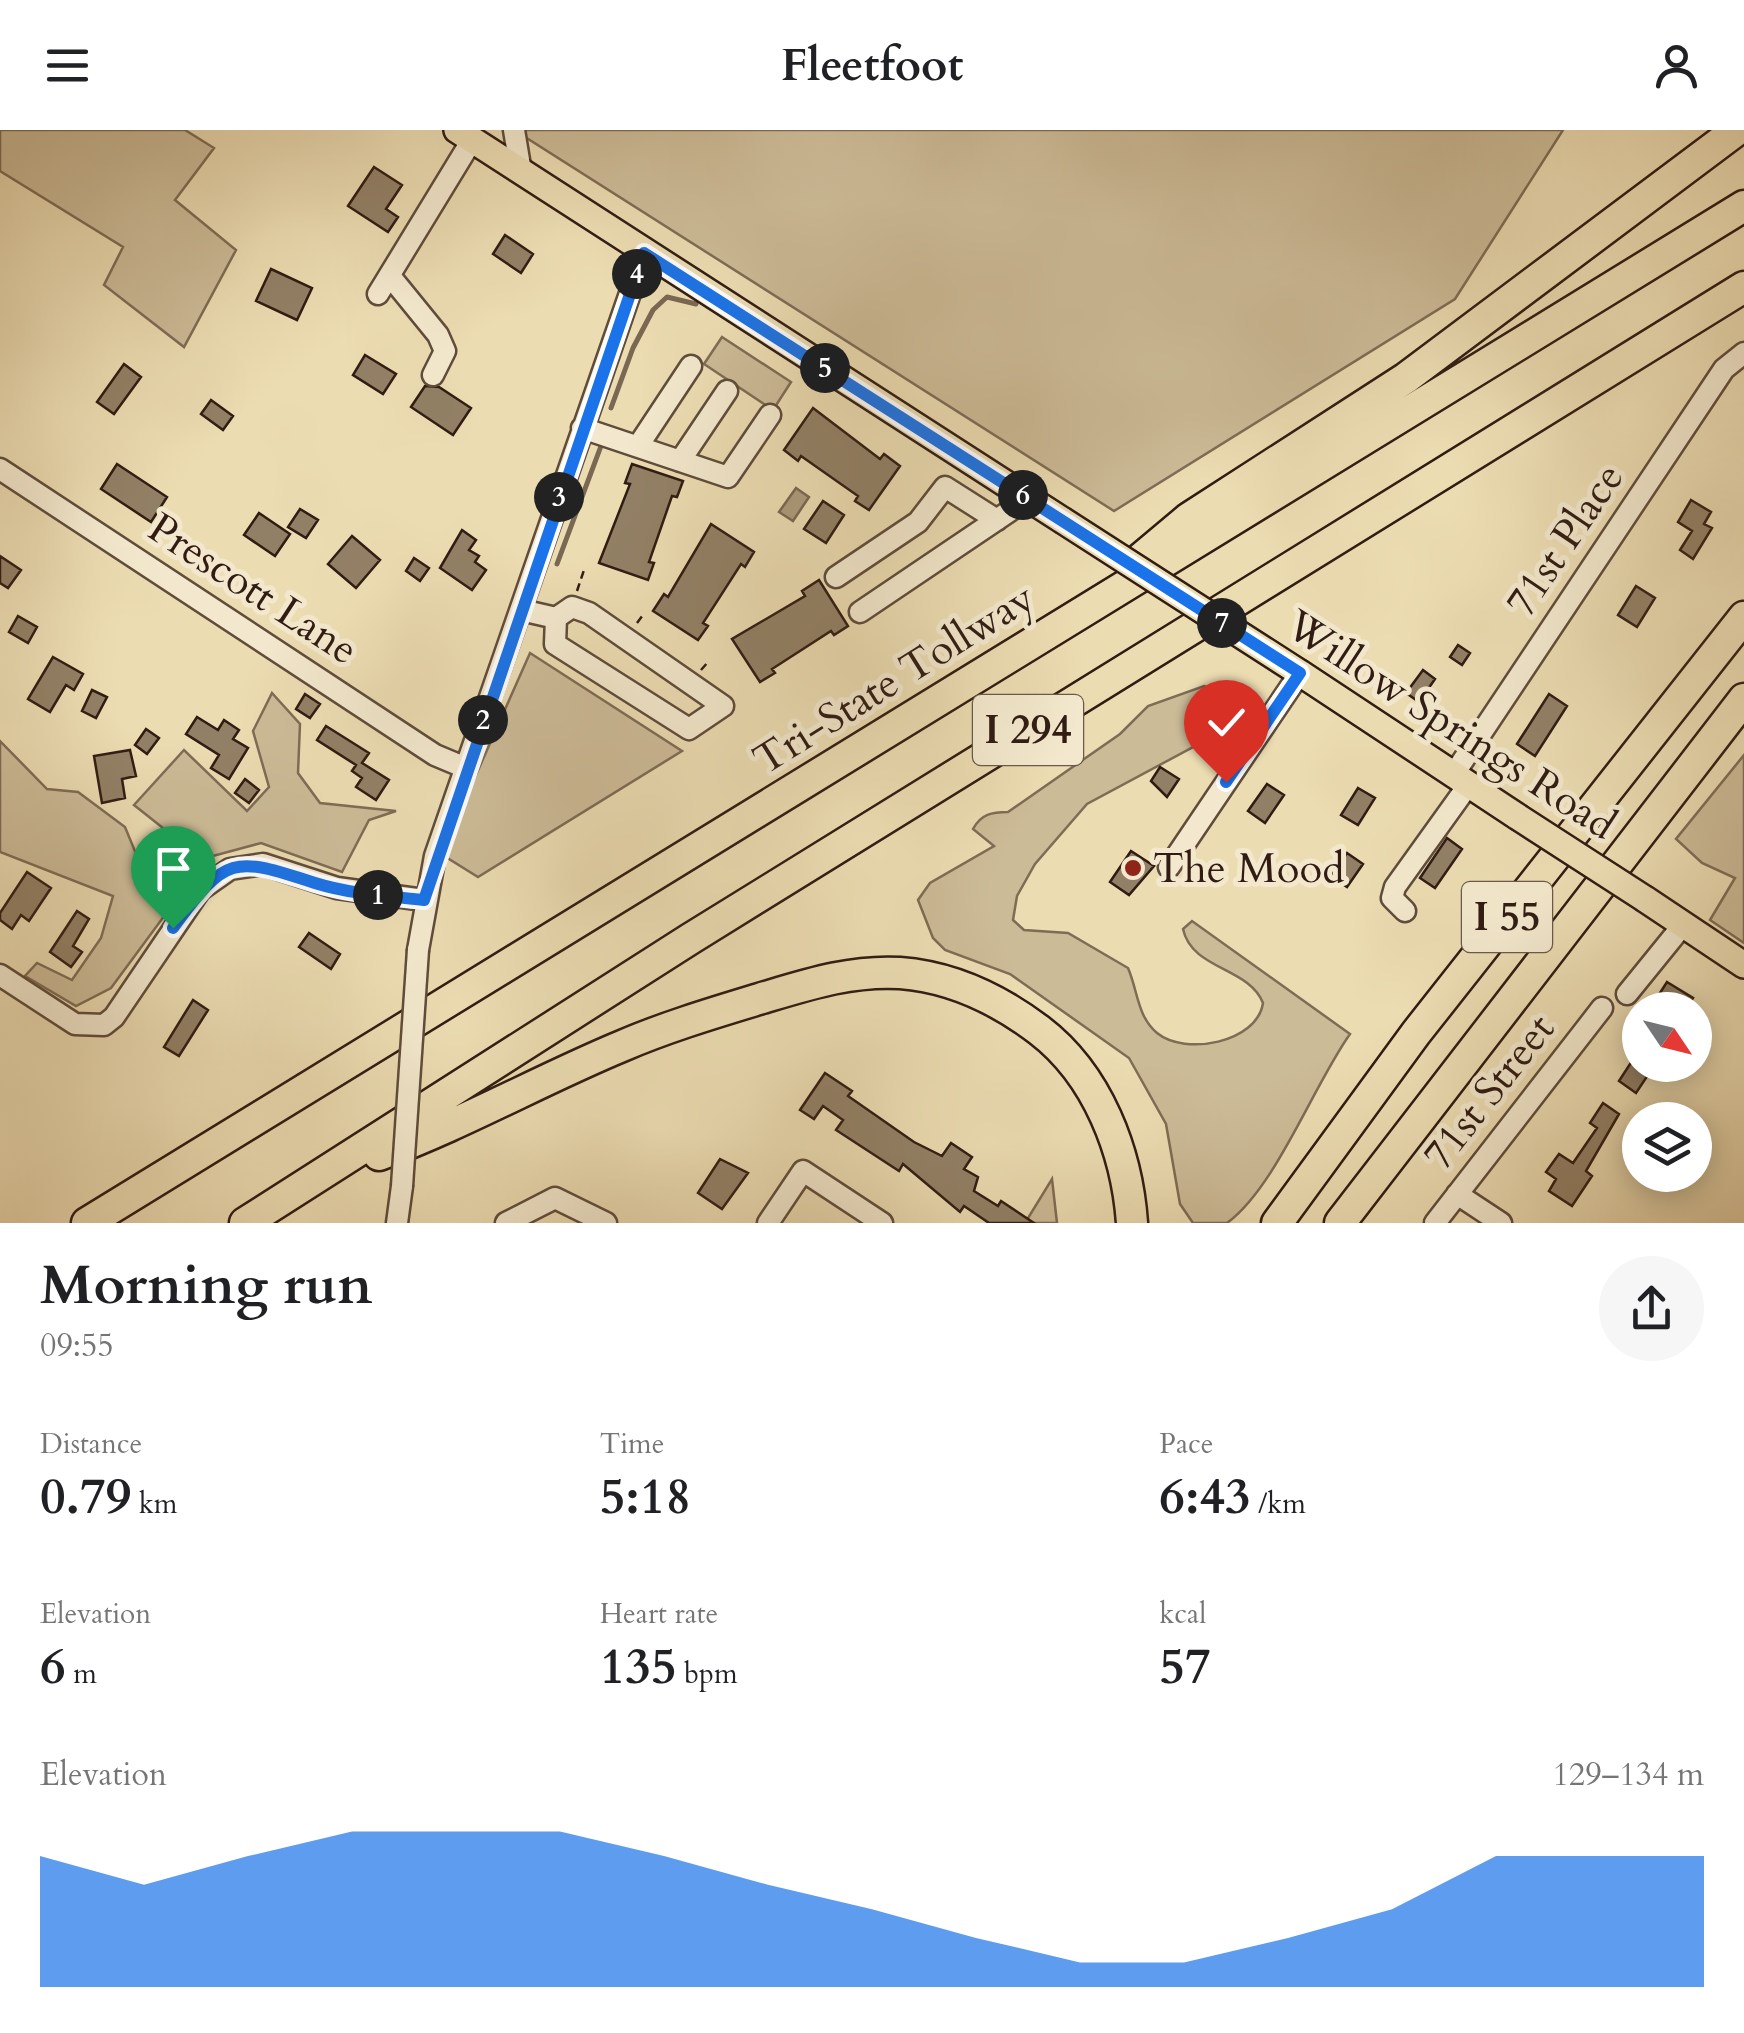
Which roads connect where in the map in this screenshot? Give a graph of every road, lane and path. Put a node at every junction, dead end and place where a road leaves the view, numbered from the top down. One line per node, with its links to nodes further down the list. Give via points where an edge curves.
1 (514, 130): 4 (street)
2 (1737, 130): 26 (highway, via 1406,378 1189,518)
3 (465, 135): 4 (main road, Willow Springs Road); 7 (street)
4 (521, 172): 6 (main road, Willow Springs Road)
5 (1744, 206): 26 (highway, Tri-State Tollway / I 294)
6 (644, 253): 15 (street); 19 (main road, Willow Springs Road)
7 (390, 276): 9 (street); 12 (street, via 445,350)
8 (1744, 287): 39 (highway, I 294, via 690,939)
9 (378, 294)
10 (1744, 353): 30 (street, 71st Place, via 1724,369)
11 (690, 366): 16 (street)
12 (433, 375)
13 (727, 391): 17 (street)
14 (770, 415): 17 (street, via 728,476)
15 (582, 428): 16 (street); 22 (street)
16 (638, 446): 17 (street)
17 (680, 460)
18 (0, 469): 29 (street, Prescott Lane, via 435,755)
19 (1029, 498): 20 (street); 27 (main road, Willow Springs Road, bridge)
20 (996, 520): 21 (street, via 945,487 918,522); 23 (street)
21 (836, 577)
22 (521, 610): 25 (street); 29 (street)
23 (860, 612)
24 (1744, 617): 49 (highway, I 55, via 1416,1033)
25 (556, 618): 25 (street, via 555,644 689,729 723,706 589,612 572,607)
26 (1058, 628): 41 (highway, Tri-State Tollway / I 294)
27 (1300, 673): 30 (main road, Willow Springs Road); 31 (street)
28 (1744, 699): 50 (highway, I 55)
29 (466, 768): 32 (street)
30 (1462, 779): 33 (street, 71st Place, via 1395,887 1392,898); 34 (main road, Willow Springs Road, bridge)
31 (1168, 868)
32 (424, 900): 36 (street, via 337,888 263,864 230,869 200,890 104,1026 76,1024); 43 (street, bridge)
33 (1405, 911)
34 (1683, 925): 35 (main road, Willow Springs Road); 37 (street)
35 (1744, 965)
36 (0, 975)
37 (1629, 992)
38 (1602, 1008): 40 (street, 71st Street)
39 (316, 1179): 42 (highway, I 294); 48 (highway, via 445,1131 624,1045 706,1015 820,981 902,973 978,991 1052,1040 1081,1074 1119,1146)
40 (1457, 1194): 51 (street, 71st Street); 52 (street)
41 (87, 1223)
42 (245, 1223)
43 (397, 1223)
44 (506, 1223): 45 (street, via 555,1198)
45 (606, 1223)
46 (768, 1223): 47 (street, via 804,1171)
47 (882, 1223)
48 (1132, 1223)
49 (1277, 1223)
50 (1340, 1223)
51 (1434, 1223)
52 (1500, 1223)

